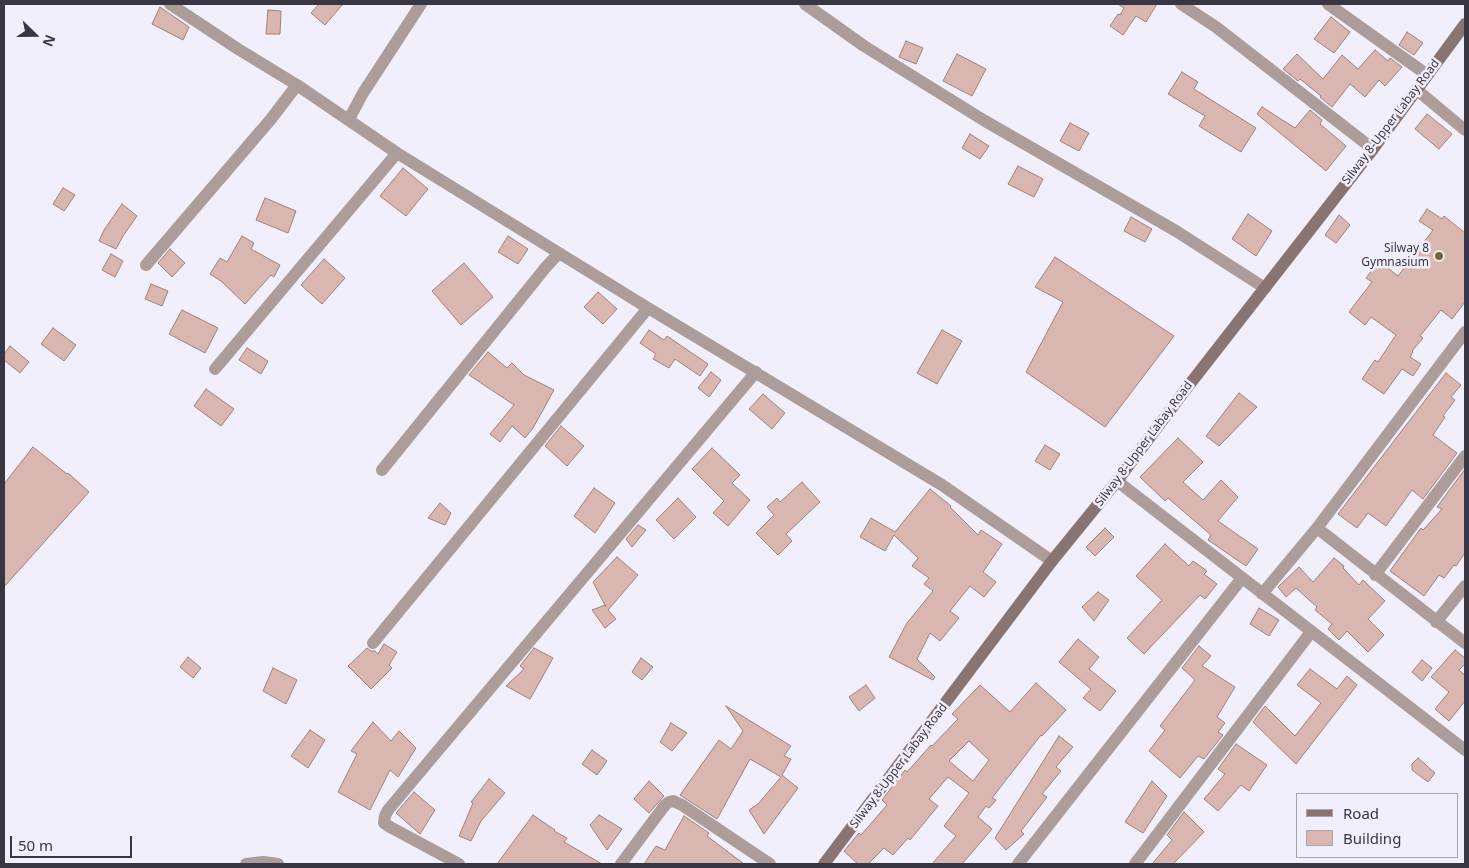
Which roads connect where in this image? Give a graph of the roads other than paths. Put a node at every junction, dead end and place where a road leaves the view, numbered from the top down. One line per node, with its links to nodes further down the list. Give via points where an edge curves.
1 (170, 4): 8 (street)
2 (421, 4): 10 (street)
3 (805, 4): 16 (street, via 872,51 985,121 1176,231)
4 (1181, 4): 12 (street, via 1216,27)
5 (1328, 4): 7 (street)
6 (1465, 24): 7 (main road, Silway 8-Upper Labay Road)
7 (1426, 74): 9 (main road, Silway 8-Upper Labay Road)
8 (297, 85): 10 (street); 15 (street)
9 (1416, 90): 11 (street); 12 (main road, Silway 8-Upper Labay Road)
10 (348, 119): 13 (street)
11 (1465, 130)
12 (1373, 149): 16 (main road, Silway 8-Upper Labay Road)
13 (397, 153): 14 (street); 19 (street)
14 (558, 254): 17 (street); 22 (street)
15 (146, 265)
16 (1265, 288): 23 (main road, Silway 8-Upper Labay Road)
17 (648, 308): 20 (street); 32 (street)
18 (1465, 332): 24 (street)
19 (215, 370)
20 (756, 372): 25 (street, via 942,485); 37 (street, via 388,810 384,823)
21 (1465, 456): 26 (street)
22 (382, 470)
23 (1117, 481): 25 (main road, Silway 8-Upper Labay Road); 27 (street)
24 (1317, 528): 26 (street); 29 (street)
25 (1052, 561): 40 (main road, Silway 8-Upper Labay Road)
26 (1376, 574): 30 (street)
27 (1242, 578): 29 (street); 41 (street)
28 (1465, 586): 30 (street)
29 (1262, 594): 31 (street)
30 (1436, 622): 33 (street)
31 (1311, 632): 34 (street); 42 (street)
32 (373, 643)
33 (1465, 643)
34 (1465, 750)
35 (246, 864): 36 (street)
36 (278, 864)
37 (459, 864)
38 (621, 864): 39 (street, via 665,805 673,801)
39 (770, 864)
40 (824, 864)
41 (1018, 864)
42 (1135, 864)

